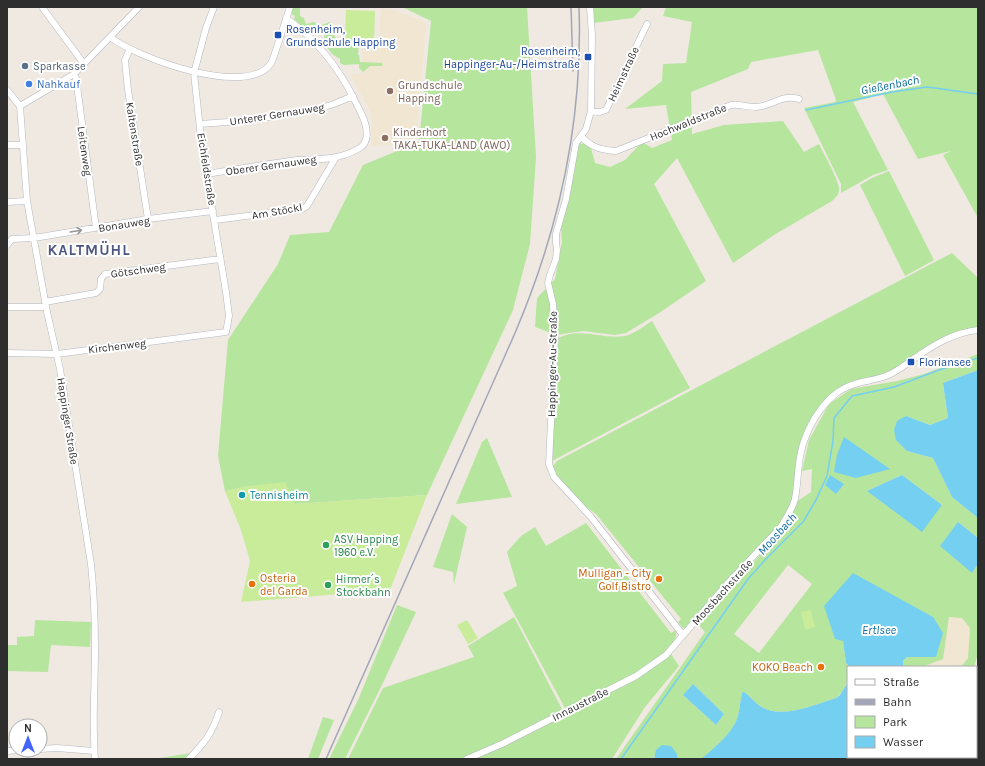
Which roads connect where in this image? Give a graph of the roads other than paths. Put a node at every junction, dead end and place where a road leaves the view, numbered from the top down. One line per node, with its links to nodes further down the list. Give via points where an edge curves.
1 (42, 7): 10 (street)
2 (139, 7): 8 (street)
3 (214, 7): 11 (street, Eichfeldstraße)
4 (290, 7): 6 (street)
5 (590, 7): 17 (street, Happinger-Au-Straße)
6 (286, 18): 11 (street, via 268,67 256,74 244,76); 14 (street, Oberer Gernauweg, via 311,38 327,56)
7 (647, 24): 17 (street, Heimstraße, via 606,110)
8 (110, 37): 9 (street); 10 (street)
9 (130, 49): 11 (street); 27 (street, Kaltenstraße, via 125,60 128,90)
10 (84, 64): 12 (street)
11 (194, 73): 18 (street, Eichfeldstraße)
12 (74, 74): 16 (street); 29 (street, Leitenweg)
13 (7, 90): 16 (street)
14 (353, 96): 18 (street, Unterer Gernauweg, via 315,110 242,121); 22 (street, Oberer Gernauweg, via 364,120 366,137 364,144 358,149)
15 (799, 99): 19 (street, Hochwaldstraße, via 784,97 756,107 731,105 616,151 587,143)
16 (20, 106): 21 (street, Happinger Straße)
17 (591, 111): 19 (street, Happinger-Au-Straße, via 586,129)
18 (200, 124): 23 (street, Eichfeldstraße)
19 (581, 136): 39 (street, Happinger-Au-Straße, via 576,143 566,199 556,234 556,259 548,283 553,304 555,338 549,464 557,481 590,517)
20 (7, 145): 21 (street)
21 (22, 145): 24 (street, Happinger Straße)
22 (336, 157): 23 (street, Oberer Gernauweg, via 297,160); 28 (street, Am Stöckl, via 307,206 302,209)
23 (207, 174): 26 (street, Eichfeldstraße)
24 (27, 201): 25 (street); 30 (street, Happinger Straße)
25 (7, 202)
26 (213, 211): 27 (street, Bonauweg); 28 (street, Eichfeldstraße)
27 (148, 219): 29 (street, Bonauweg)
28 (215, 220): 32 (street, Eichfeldstraße)
29 (96, 228): 30 (street, Bonauweg, one-way to 29)
30 (34, 238): 31 (street, Bonauweg, via 12,239); 33 (street, Happinger Straße)
31 (7, 245)
32 (220, 259): 33 (street, Götschweg, via 105,274 96,293); 36 (street, Eichfeldstraße, via 228,316)
33 (45, 304): 34 (street); 38 (street, Happinger Straße)
34 (7, 307)
35 (978, 330): 39 (street, Moosbachstraße, via 948,338 893,372 880,378 852,384 831,398 812,423 802,444 795,497 786,520)
36 (226, 332): 38 (street, Kirchenweg)
37 (7, 353): 38 (street, Kirchenweg)
38 (57, 354): 42 (street, Happinger Straße, via 91,564 95,649)
39 (684, 635): 45 (street, Innaustraße, via 666,655 636,676)
40 (219, 712): 44 (street, via 205,742)
41 (48, 748): 42 (street)
42 (94, 751): 43 (street, Happinger Straße)
43 (95, 759)
44 (188, 759)
45 (467, 759)

